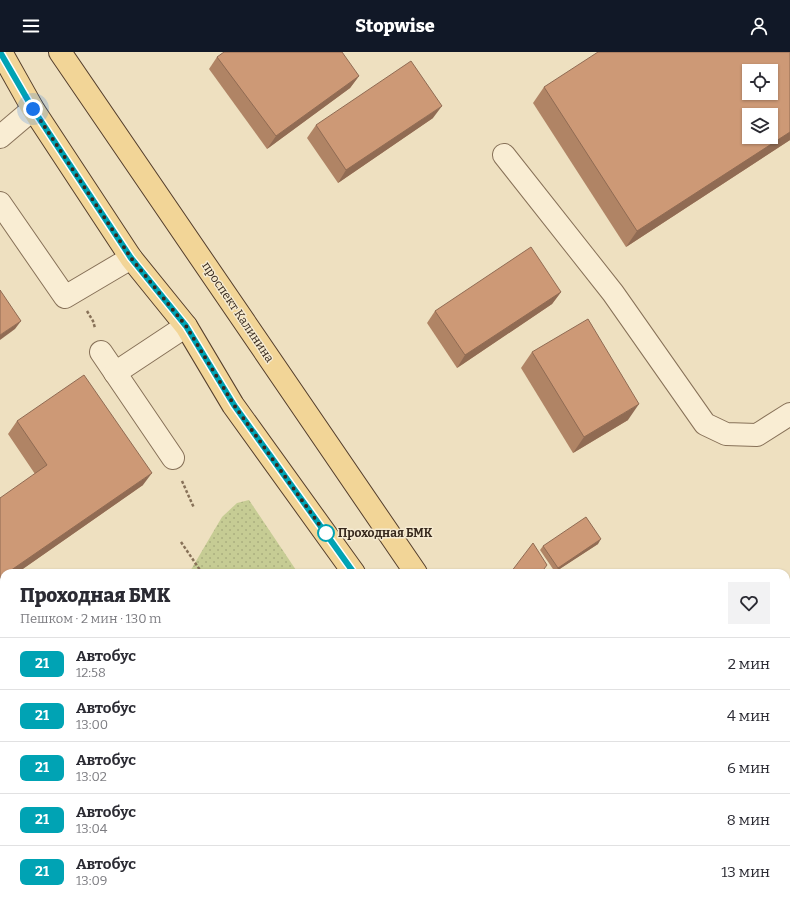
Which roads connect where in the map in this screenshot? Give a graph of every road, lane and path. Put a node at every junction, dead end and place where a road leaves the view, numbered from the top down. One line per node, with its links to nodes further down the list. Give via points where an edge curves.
1 (0, 52): 3 (main road)
2 (60, 52): 18 (main road, проспект Калинина)
3 (33, 109): 4 (lane); 7 (main road)
4 (0, 137)
5 (504, 155): 12 (lane, via 613,293 705,424 726,434 757,435)
6 (0, 203): 8 (lane, via 65,297)
7 (131, 258): 8 (lane); 9 (main road)
8 (74, 292): 10 (path, via 93,321)
9 (186, 326): 11 (lane); 17 (main road, via 234,405)
10 (101, 352): 11 (lane)
11 (115, 373): 13 (lane)
12 (790, 414)
13 (173, 458): 14 (path)
14 (194, 508)
15 (181, 542): 16 (path)
16 (199, 569)
17 (351, 569)
18 (413, 569)

